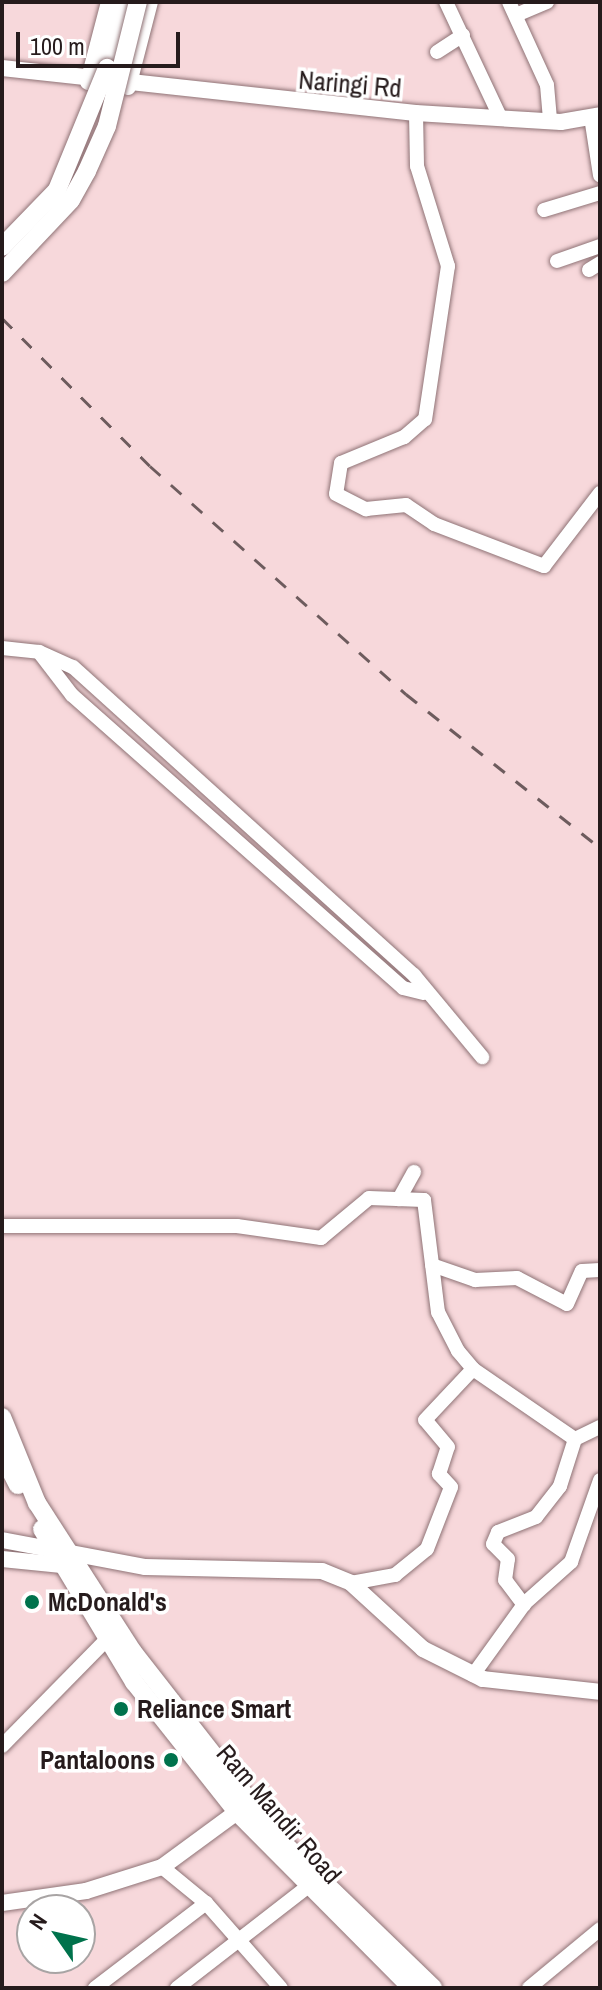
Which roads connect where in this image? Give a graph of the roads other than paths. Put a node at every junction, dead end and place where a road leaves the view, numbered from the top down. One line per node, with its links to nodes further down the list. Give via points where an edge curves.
1 (109, 2): 11 (street)
2 (124, 2): 21 (main road, bridge, via 107,68 57,190)
3 (138, 2): 23 (main road, bridge, via 107,126 87,171 71,200)
4 (150, 2): 12 (street)
5 (446, 2): 8 (street)
6 (547, 2): 7 (street)
7 (513, 9): 16 (street, via 547,85)
8 (463, 35): 9 (street); 15 (street)
9 (437, 52)
10 (2, 68): 11 (street, Naringi Rd)
11 (88, 82): 12 (street, Naringi Rd)
12 (128, 87): 13 (street, Naringi Rd)
13 (416, 113): 15 (street, Naringi Rd); 24 (street, via 417,166 448,266 425,419 404,437 341,463 336,494 366,509 406,505 434,524 544,566)
14 (595, 116): 16 (street, Naringi Rd); 17 (street)
15 (501, 119): 16 (street, Naringi Rd)
16 (550, 122)
17 (600, 175)
18 (600, 193): 19 (street)
19 (544, 210)
20 (600, 246): 22 (street)
21 (2, 247)
22 (557, 261)
23 (2, 273)
24 (600, 493)
25 (2, 648): 26 (street)
26 (39, 652): 27 (street, via 73,667); 28 (street, via 72,695)
27 (268, 841): 28 (street); 29 (street, via 414,975)
28 (256, 855): 29 (street, via 403,988)
29 (423, 993): 30 (street)
30 (482, 1057)
31 (414, 1172): 32 (street)
32 (399, 1199): 33 (street, via 360,1202 321,1238 237,1226); 34 (street, via 424,1200)
33 (2, 1226)
34 (432, 1265): 35 (street, via 475,1280 517,1278 567,1304 582,1271); 36 (street, via 438,1312)
35 (600, 1270)
36 (473, 1369): 39 (street); 45 (street, via 425,1420 448,1447 439,1474 451,1487 427,1549 395,1575)
37 (2, 1417): 43 (main road)
38 (600, 1427): 39 (street)
39 (575, 1439): 46 (street, via 560,1486 536,1517 498,1532 493,1544 508,1559 505,1580)
40 (2, 1454): 43 (main road, Ram Mandir Road)
41 (600, 1480): 46 (street, via 571,1562)
42 (2, 1540): 43 (street)
43 (65, 1558): 44 (street); 45 (street, via 308,1568); 47 (main road, Ram Mandir Road); 53 (main road)
44 (2, 1559)
45 (351, 1583): 48 (street, via 423,1649)
46 (524, 1605): 48 (street)
47 (107, 1639): 50 (street); 51 (main road, Ram Mandir Road)
48 (473, 1675): 49 (street)
49 (600, 1692)
50 (2, 1746)
51 (237, 1812): 52 (street); 53 (main road, Ram Mandir Road)
52 (162, 1867): 54 (street, via 86,1891); 55 (street)
53 (312, 1883): 57 (street); 61 (main road, Ram Mandir Road); 62 (main road)
54 (2, 1903)
55 (206, 1903): 57 (street); 58 (street)
56 (600, 1929): 63 (street)
57 (238, 1935): 59 (street); 60 (street)
58 (95, 1988)
59 (177, 1988)
60 (281, 1988)
61 (412, 1988)
62 (433, 1988)
63 (529, 1988)

